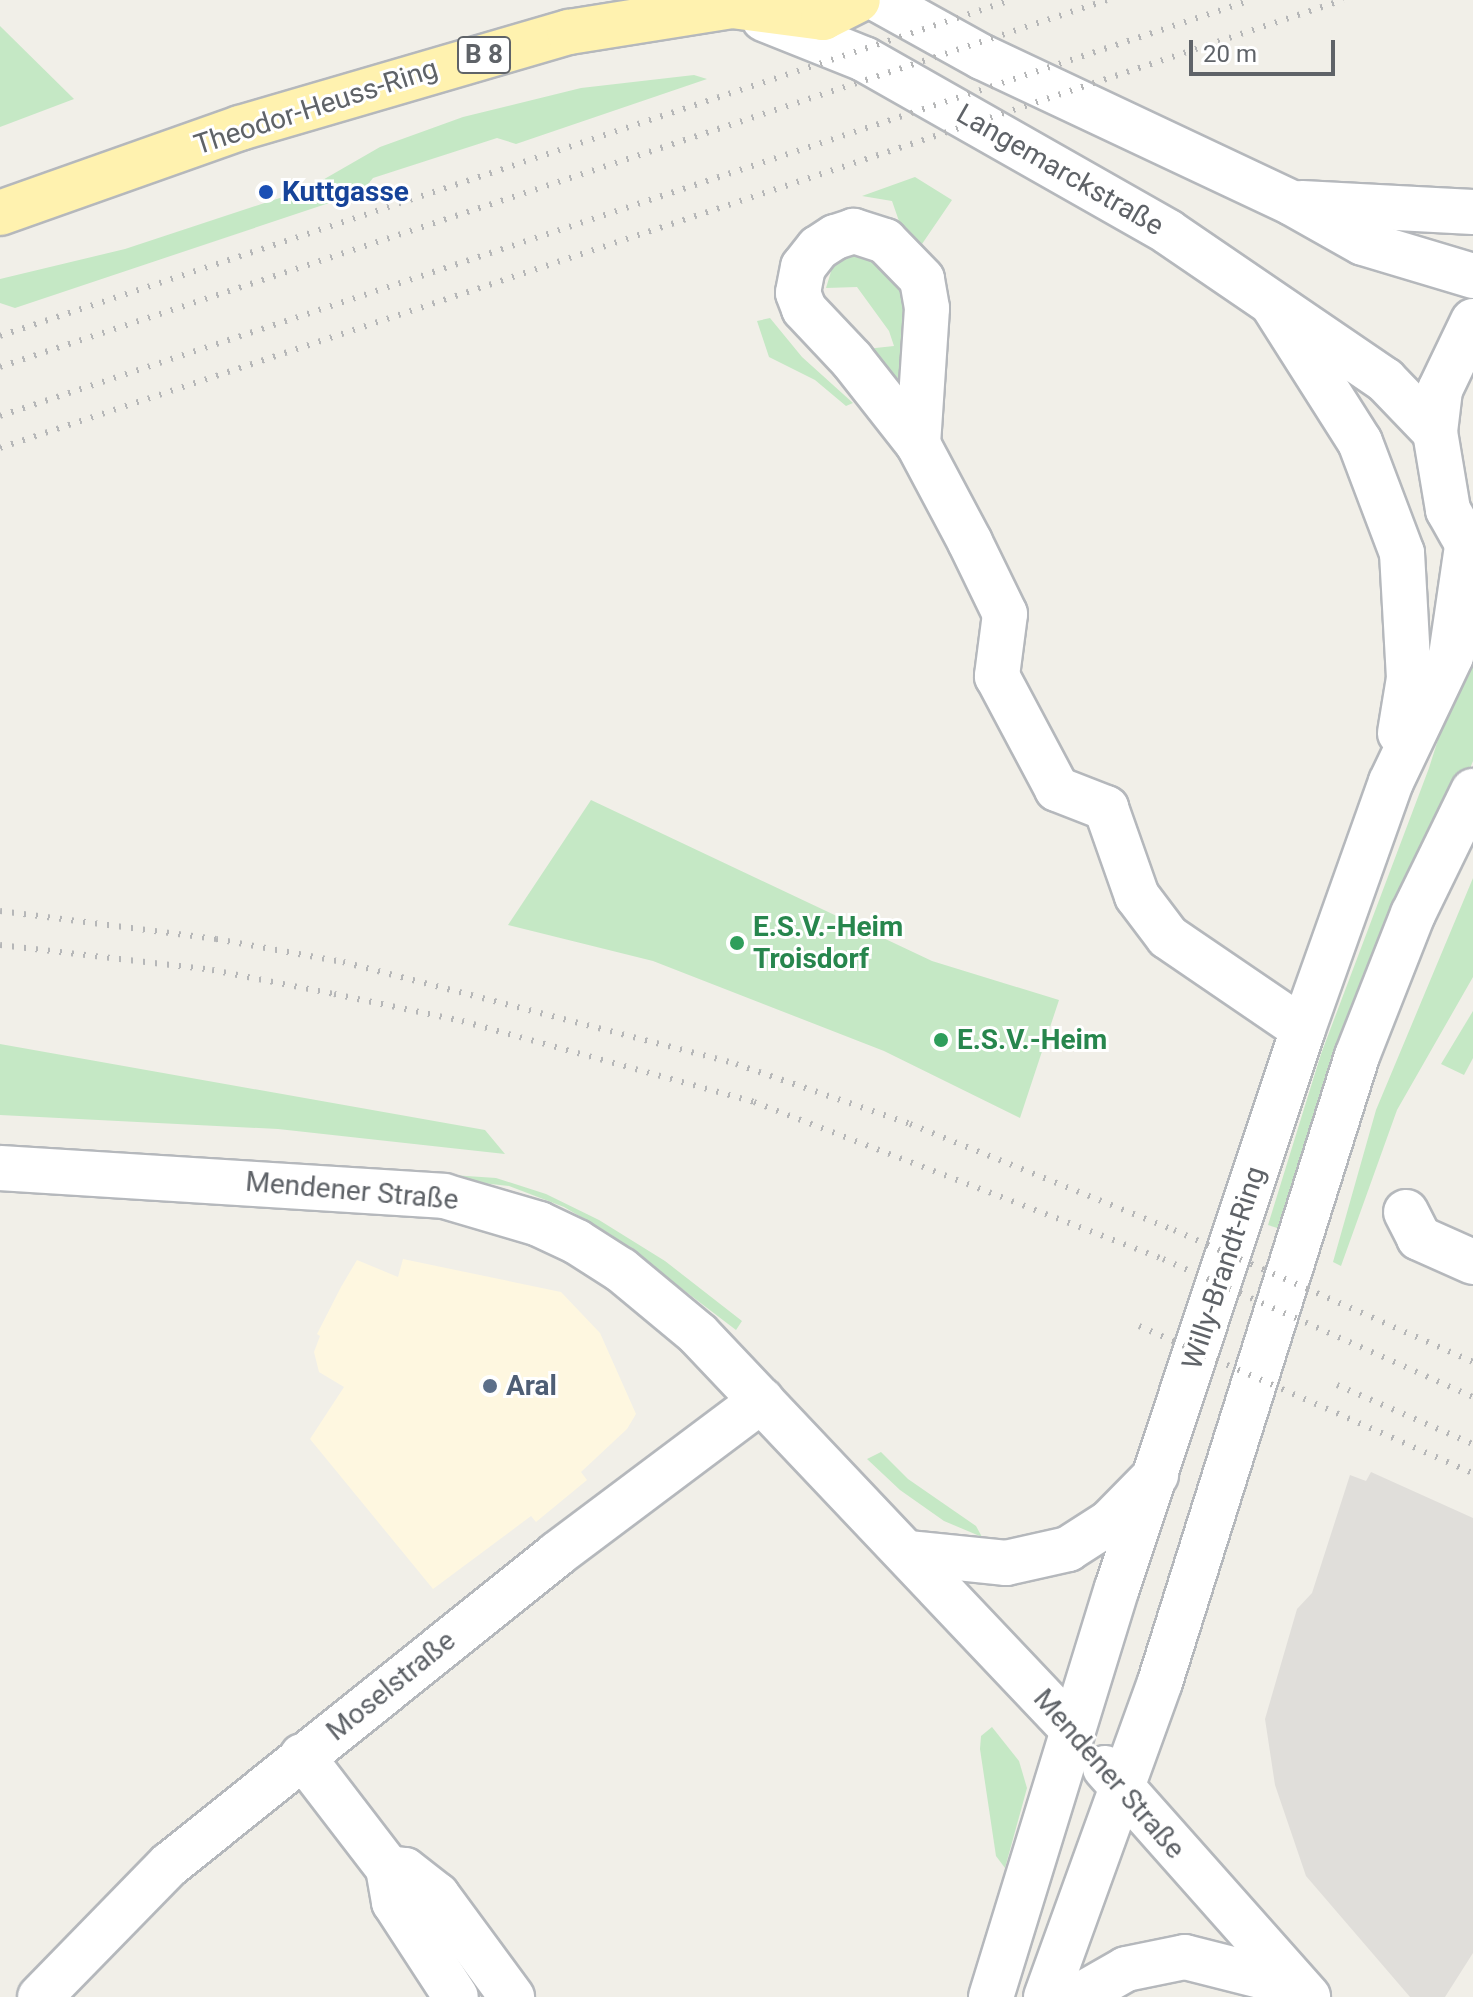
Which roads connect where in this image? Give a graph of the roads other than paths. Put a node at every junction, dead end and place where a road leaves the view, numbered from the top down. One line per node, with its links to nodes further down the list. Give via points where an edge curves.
1 (879, 0): 4 (main road, via 982,57)
2 (740, 3): 3 (main road, Theodor-Heuss-Ring / B 8); 6 (main road, Theodor-Heuss-Ring / B 8, via 569,32 453,63 240,128)
3 (835, 17): 8 (main road, Langemarckstraße)
4 (1292, 203): 5 (main road); 7 (main road, via 1363,243)
5 (1473, 212)
6 (0, 213)
7 (1473, 276)
8 (1270, 299): 10 (main road, Langemarckstraße, via 1385,380); 13 (main road, Langemarckstraße, via 1360,442 1402,553 1409,678)
9 (1473, 321): 10 (main road, via 1440,390)
10 (1435, 432): 12 (main road, via 1448,510)
11 (918, 444): 15 (main road, via 1005,614 997,676 1057,789 1106,808 1137,896 1168,937)
12 (1470, 550): 13 (main road, Willy-Brandt-Ring, via 1451,656)
13 (1391, 782): 15 (main road, Willy-Brandt-Ring)
14 (1473, 791): 24 (main road, via 1413,914 1357,1056 1257,1385)
15 (1303, 1029): 20 (main road, Willy-Brandt-Ring)
16 (0, 1168): 19 (main road, Mendener Straße, via 466,1200 539,1224 621,1270 698,1334)
17 (1406, 1212): 18 (main road, via 1419,1238)
18 (1473, 1262)
19 (762, 1400): 21 (main road, Mendener Straße); 23 (main road, Moselstraße)
20 (1156, 1475): 21 (main road, via 1110,1522 1068,1549 1006,1563); 22 (main road, Willy-Brandt-Ring)
21 (908, 1553): 22 (main road, Mendener Straße)
22 (1073, 1730): 24 (main road, Mendener Straße); 30 (main road, Willy-Brandt-Ring)
23 (302, 1756): 25 (main road); 27 (main road, Moselstraße, via 136,1894)
24 (1121, 1786): 26 (main road, Mendener Straße); 31 (main road)
25 (388, 1868): 28 (main road, via 394,1902); 29 (main road, via 405,1870 437,1895)
26 (1302, 1991): 32 (main road, via 1185,1957 1126,1969)
27 (40, 1997)
28 (456, 1997)
29 (512, 1997)
30 (991, 1997)
31 (1046, 1997)
32 (1077, 1997)

